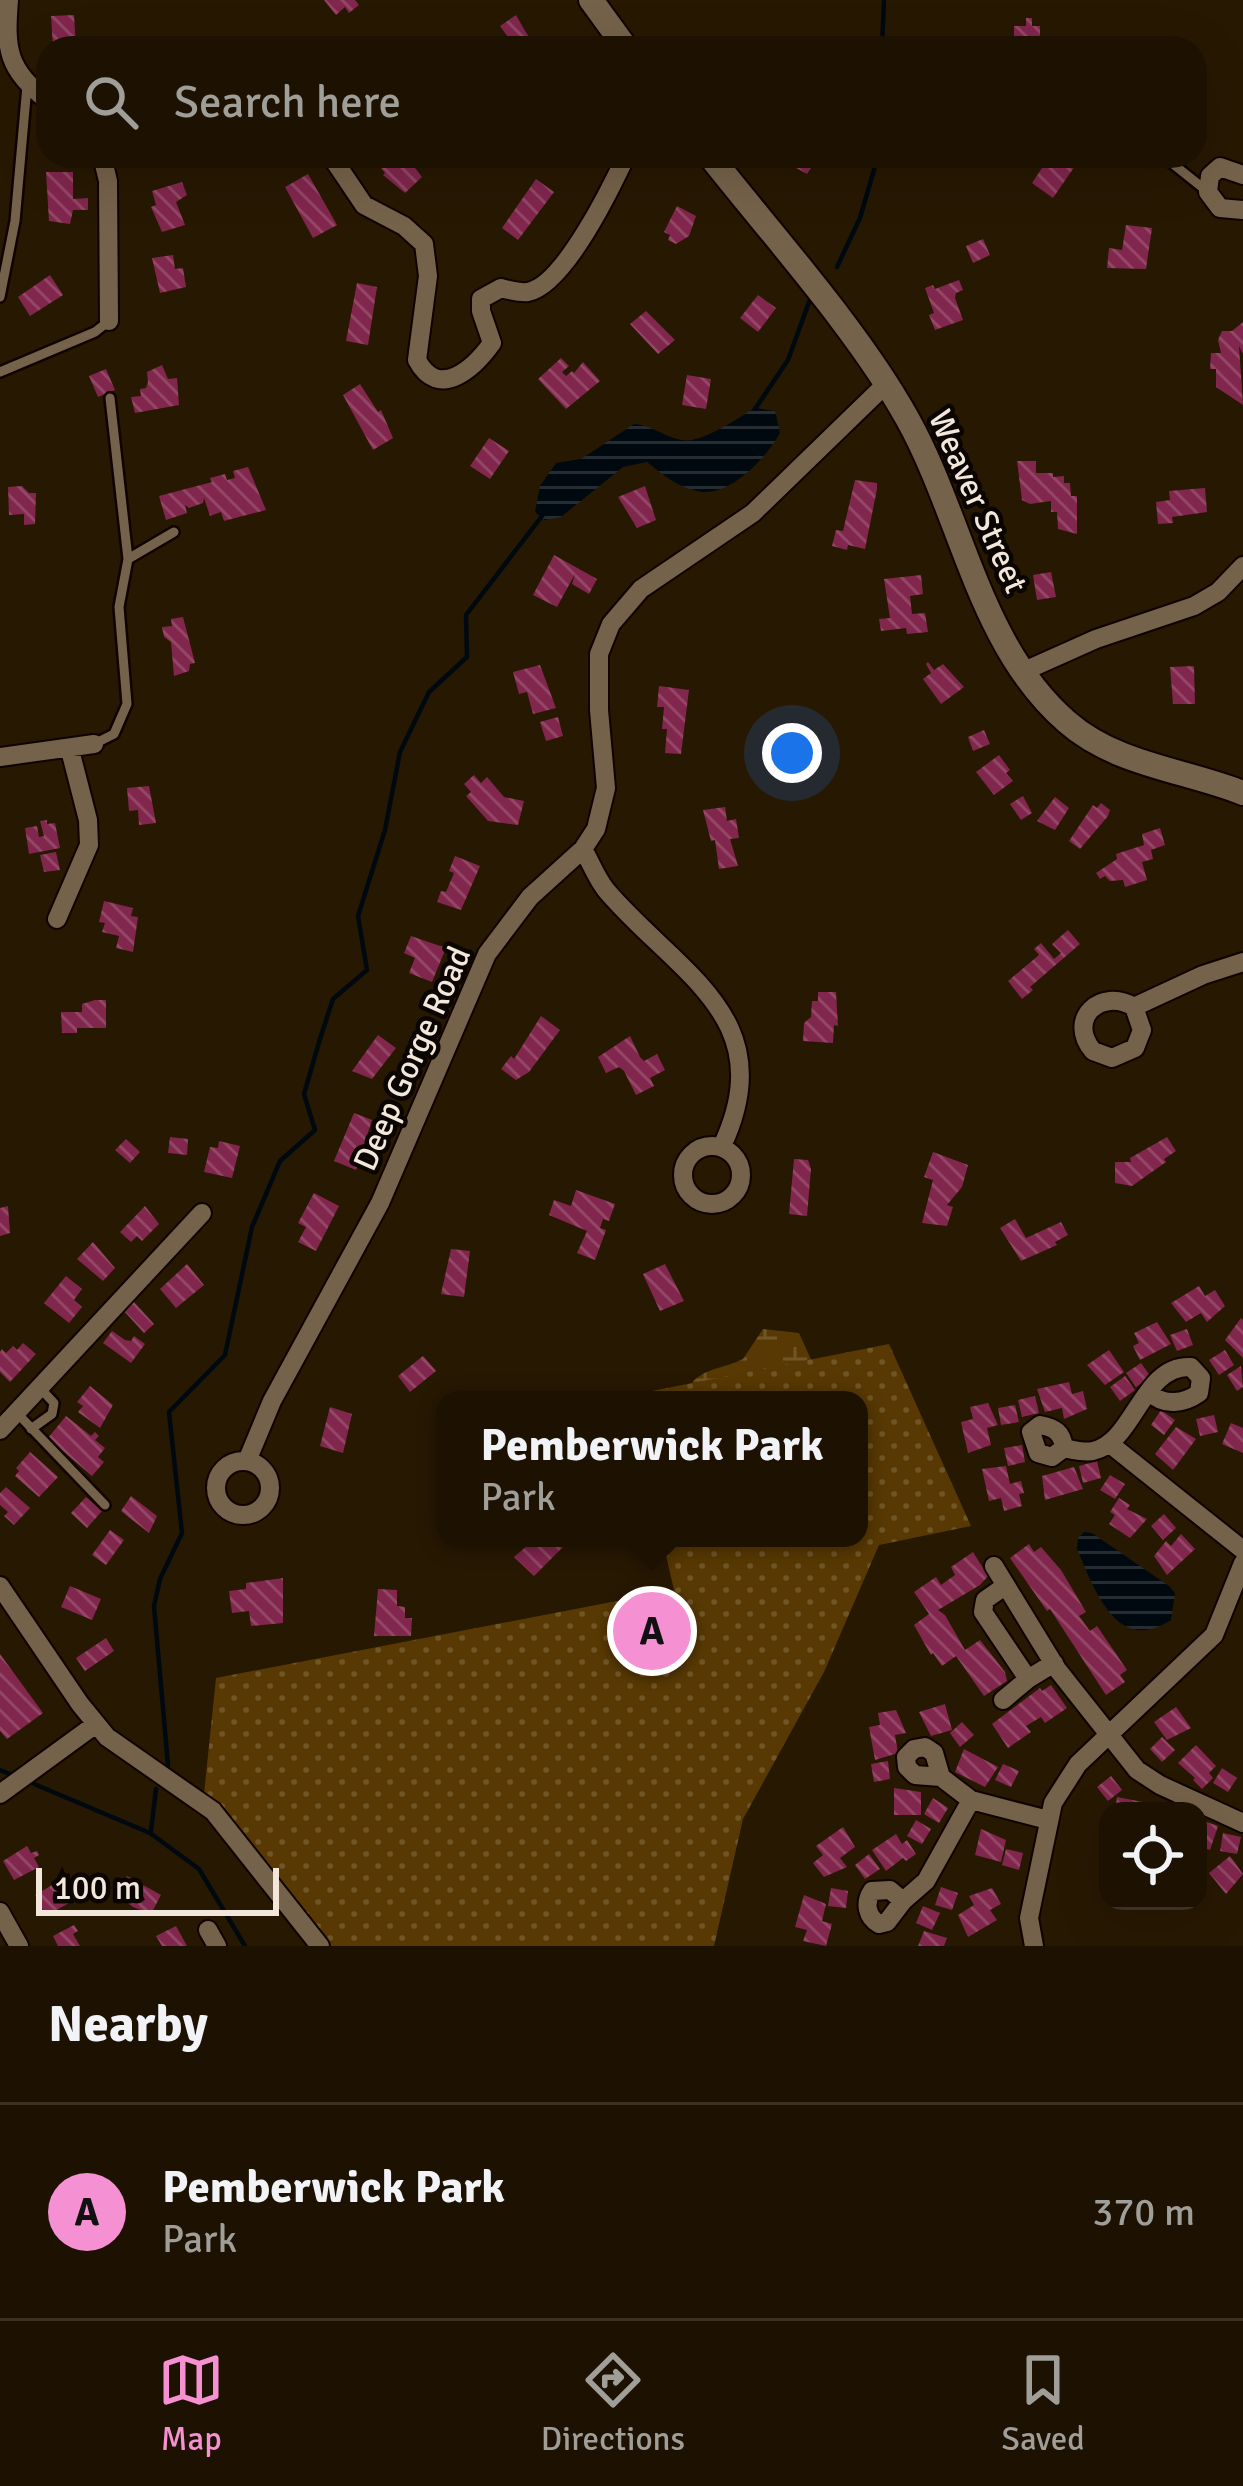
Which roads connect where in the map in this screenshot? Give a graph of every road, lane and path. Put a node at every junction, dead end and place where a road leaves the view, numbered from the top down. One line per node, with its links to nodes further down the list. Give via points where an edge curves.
1 (9, 0): 4 (street, via 10,59)
2 (591, 0): 3 (street)
3 (617, 36)
4 (27, 86): 5 (street); 14 (lane)
5 (36, 92)
6 (105, 168): 15 (street)
7 (339, 168): 8 (street, via 364,205 424,244 417,360 431,377 446,380 468,372 493,343 481,299 501,288 526,293 544,286 590,228)
8 (620, 168)
9 (719, 168): 17 (street, Weaver Street)
10 (1178, 168): 12 (lane)
11 (1243, 175): 12 (street, via 1220,166)
12 (1208, 192): 13 (street, via 1220,208)
13 (1243, 210)
14 (0, 297)
15 (110, 321): 16 (lane)
16 (0, 373)
17 (886, 384): 22 (street, Weaver Street); 27 (street, Deep Gorge Road, via 753,513 641,589 611,624 599,654 604,805)
18 (110, 398): 20 (lane)
19 (173, 532): 20 (lane)
20 (128, 559): 23 (lane, via 119,607 127,704 114,734)
21 (1243, 566): 22 (street, via 1194,606)
22 (1022, 672): 26 (street, Weaver Street, via 1093,740)
23 (94, 744): 24 (street)
24 (70, 750): 25 (street); 28 (street, via 89,845)
25 (0, 757)
26 (1243, 794)
27 (584, 849): 31 (street, via 604,888 723,1014 740,1084); 40 (street, Deep Gorge Road, via 530,897 487,955 380,1203)
28 (57, 919)
29 (1243, 962): 30 (street)
30 (1134, 1007)
31 (722, 1146)
32 (202, 1214): 33 (street)
33 (39, 1387): 35 (street); 37 (lane, via 54,1403 52,1414)
34 (1151, 1393): 38 (street)
35 (16, 1412): 36 (street); 37 (lane)
36 (0, 1430)
37 (31, 1430): 41 (lane)
38 (1110, 1444): 39 (street, via 1091,1452); 42 (street)
39 (1064, 1448)
40 (247, 1461)
41 (105, 1505)
42 (1243, 1550)
43 (1243, 1563): 51 (street, via 1214,1635)
44 (994, 1566): 46 (street)
45 (0, 1586): 50 (street)
46 (1006, 1586): 47 (street); 48 (street, via 985,1600 983,1612)
47 (1054, 1663): 48 (street); 51 (street)
48 (1028, 1679): 49 (street)
49 (1003, 1700)
50 (96, 1724): 53 (street); 60 (street, via 213,1811)
51 (1108, 1733): 55 (street, via 1078,1763); 56 (street, via 1149,1778)
52 (941, 1777): 54 (street)
53 (0, 1794)
54 (971, 1800): 55 (street); 57 (street, via 926,1881)
55 (1048, 1820): 61 (street, via 1029,1918)
56 (1243, 1823)
57 (903, 1901)
58 (0, 1912): 59 (street)
59 (19, 1946)
60 (320, 1946)
61 (1034, 1946)

